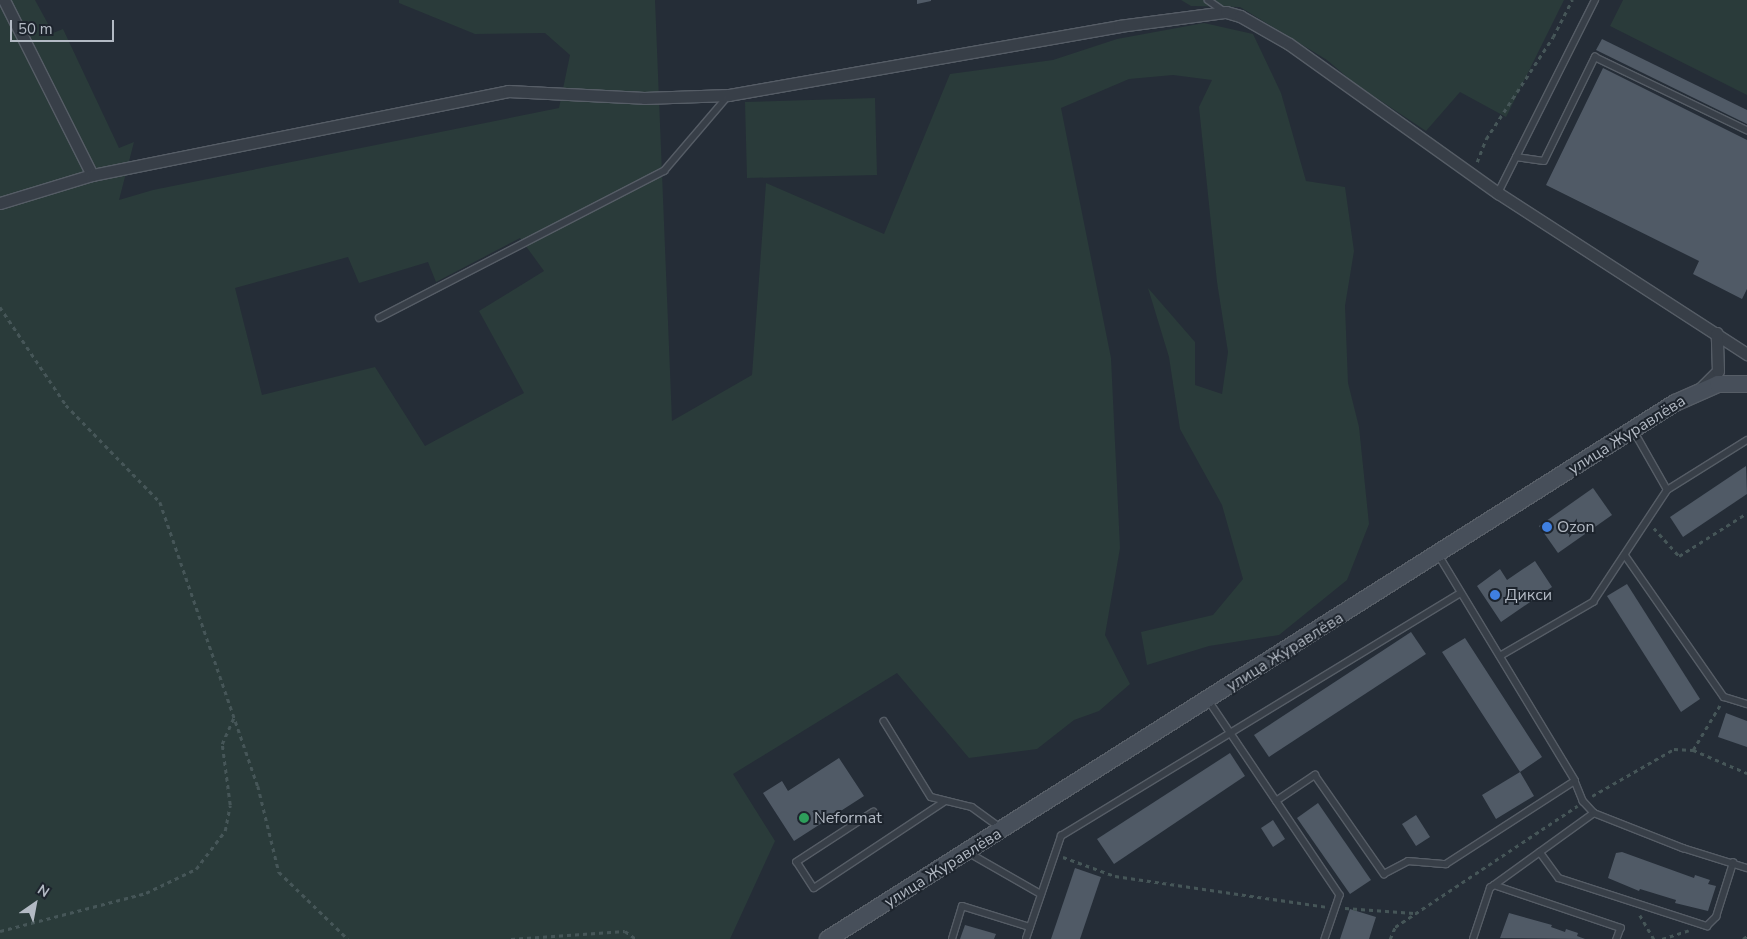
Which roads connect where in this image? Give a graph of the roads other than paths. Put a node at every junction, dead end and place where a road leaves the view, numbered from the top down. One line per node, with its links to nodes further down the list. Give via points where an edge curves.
1 (4, 0): 8 (street)
2 (1208, 0): 4 (lane)
3 (1595, 0): 7 (lane)
4 (1226, 12): 5 (street, via 1128,25); 9 (street, via 1240,16 1289,44)
5 (729, 95): 8 (street, via 644,98 508,91); 11 (lane, via 664,171)
6 (1747, 130): 7 (lane, via 1595,57 1544,161)
7 (1516, 157): 9 (lane)
8 (92, 175): 10 (street)
9 (1498, 193): 12 (street)
10 (0, 203)
11 (380, 318)
12 (1717, 334): 13 (street); 15 (street, via 1718,371)
13 (1747, 354)
14 (1747, 384): 15 (street, улица Журавлёва, via 1724,383)
15 (1698, 390): 16 (street, улица Журавлёва)
16 (1632, 430): 18 (lane); 19 (street, улица Журавлёва)
17 (1747, 440): 18 (lane)
18 (1667, 490): 20 (lane)
19 (1438, 555): 21 (lane); 23 (street, улица Журавлёва)
20 (1625, 555): 22 (lane, via 1593,602); 24 (lane, via 1724,697)
21 (1460, 593): 22 (lane); 26 (lane)
22 (1500, 656): 27 (lane)
23 (1209, 701): 26 (lane); 32 (street, улица Журавлёва)
24 (1747, 704)
25 (884, 721): 29 (lane, via 931,797)
26 (1230, 733): 28 (lane); 38 (lane, via 1061,836)
27 (1575, 781): 28 (lane, via 1446,864 1408,862 1384,874 1314,775); 31 (lane, via 1583,802)
28 (1276, 801): 43 (lane, via 1340,895)
29 (944, 802): 30 (lane, via 814,888 797,862); 32 (lane, via 956,801 972,807)
30 (874, 812)
31 (1594, 813): 33 (lane); 35 (lane, via 1683,848)
32 (1004, 830): 34 (street, улица Журавлёва)
33 (1540, 852): 35 (lane, via 1559,878 1708,926 1716,917); 37 (lane)
34 (968, 853): 38 (lane); 40 (street, улица Журавлёва)
35 (1733, 863): 36 (lane)
36 (1747, 868)
37 (1494, 885): 44 (lane, via 1488,891); 45 (lane, via 1621,928)
38 (1041, 894): 39 (lane)
39 (1030, 927): 41 (lane, via 962,906); 42 (lane)
40 (828, 939)
41 (952, 939)
42 (1026, 939)
43 (1325, 939)
44 (1473, 939)
45 (1617, 939)

